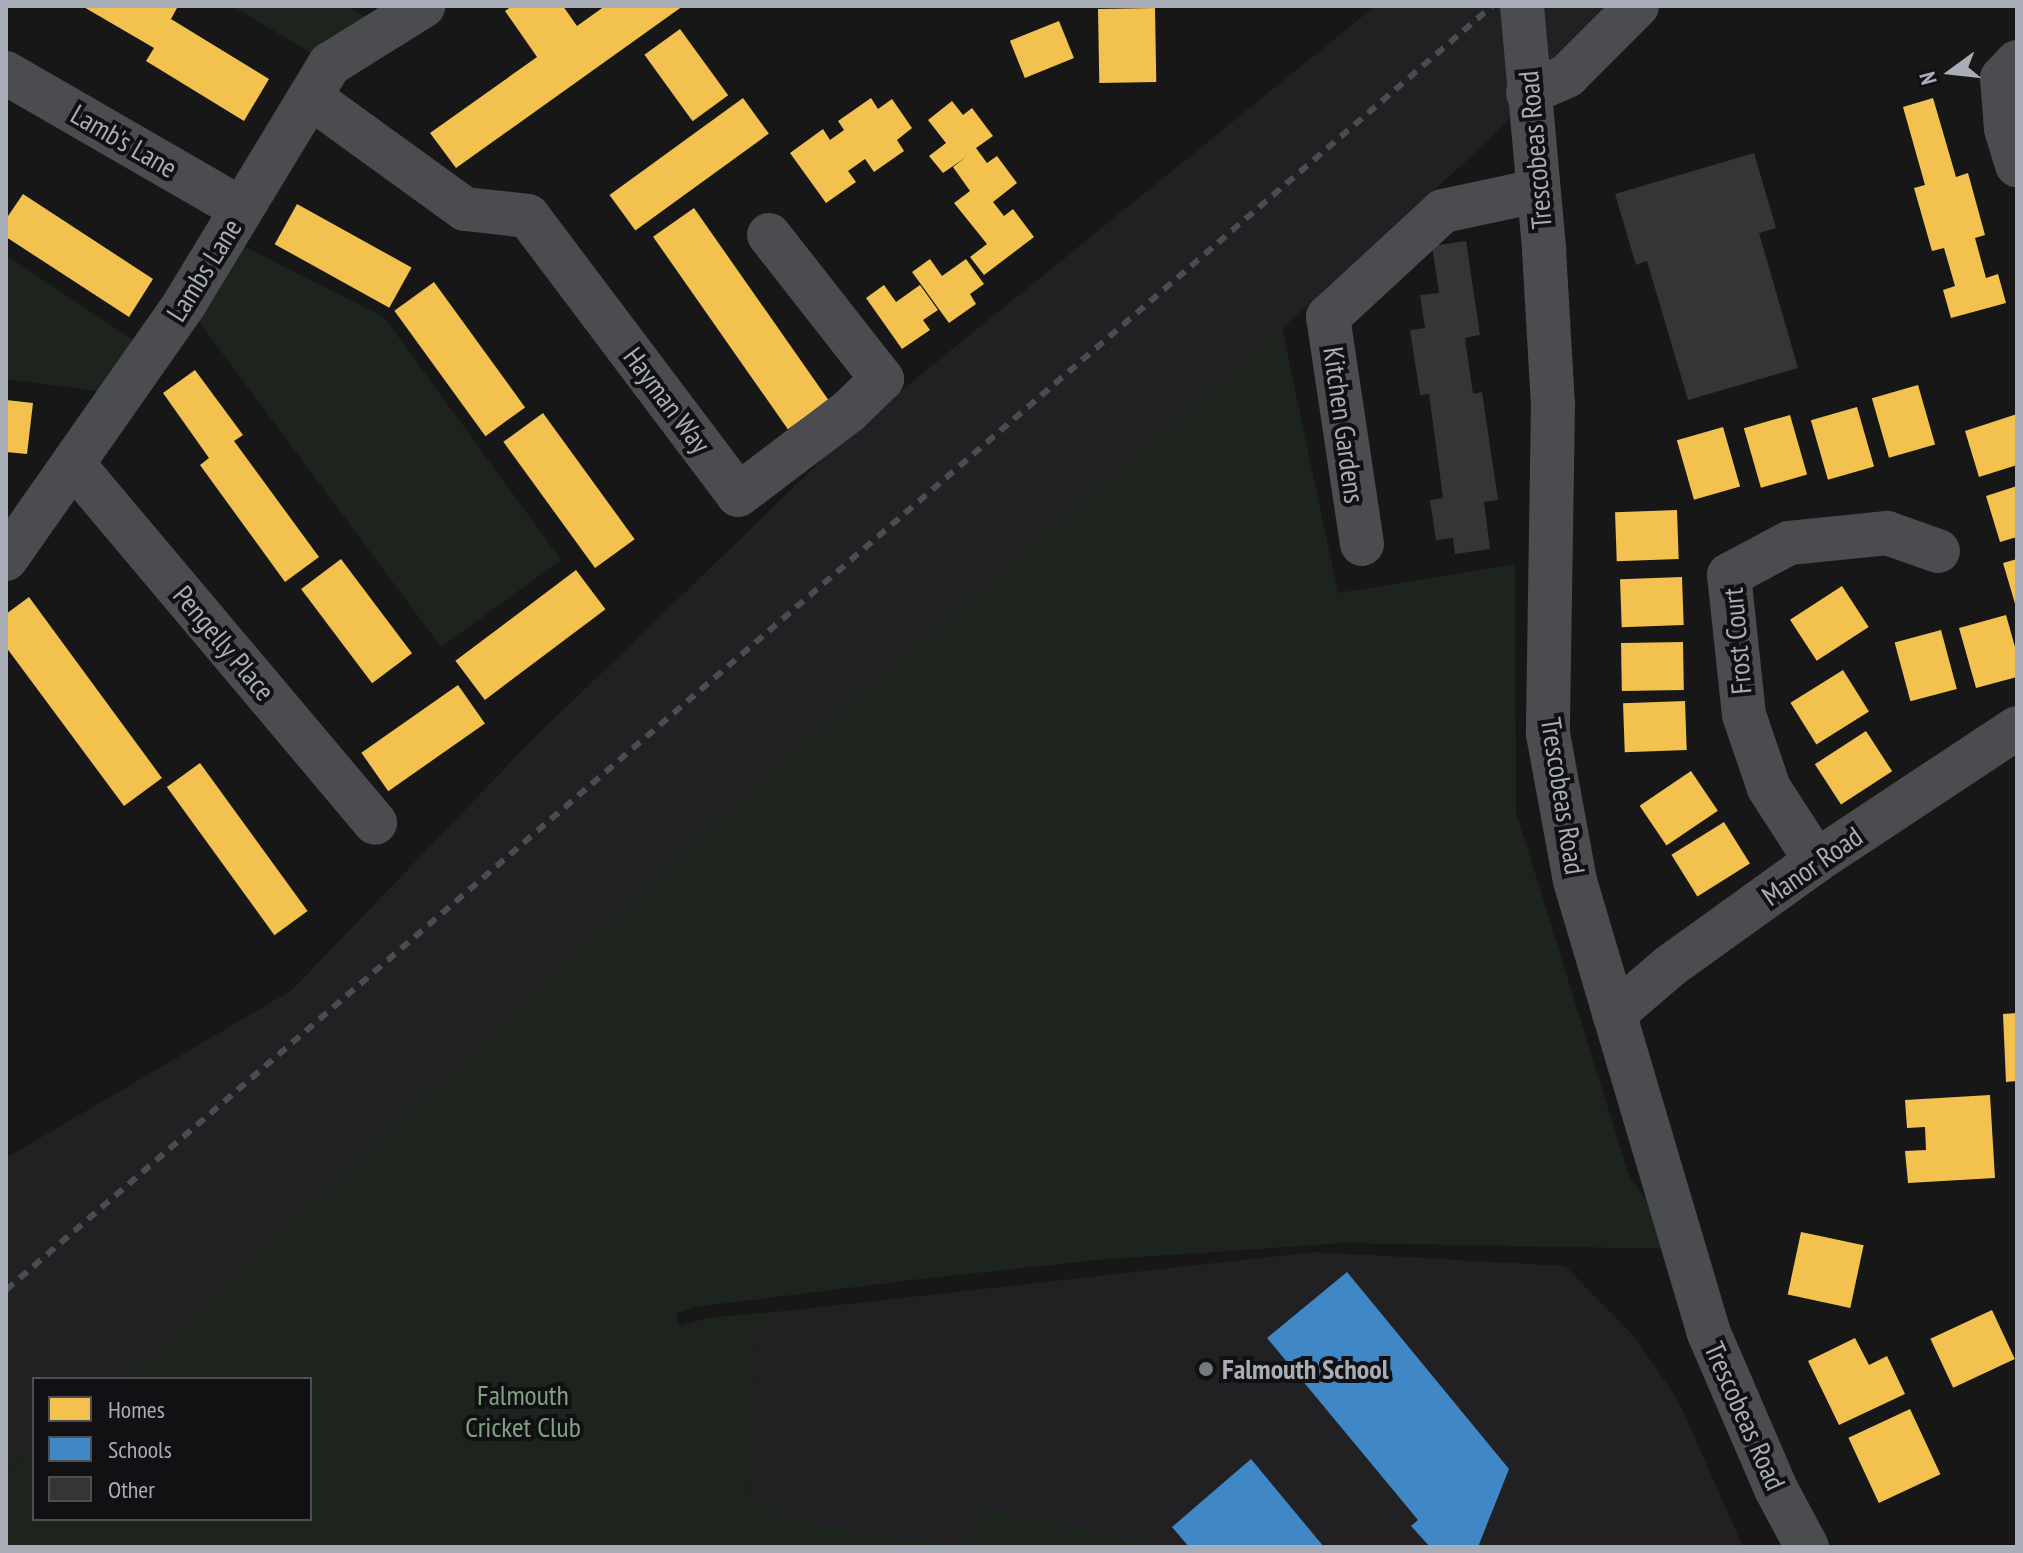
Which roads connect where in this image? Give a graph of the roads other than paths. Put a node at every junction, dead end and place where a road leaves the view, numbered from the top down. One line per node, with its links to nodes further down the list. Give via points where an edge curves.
1 (423, 6): 7 (street, Lambs Lane, via 330,64)
2 (1522, 6): 6 (street, Trescobeas Road)
3 (1637, 6): 6 (street, via 1567,76)
4 (2017, 62): 8 (street, via 2002,78 2006,129)
5 (6, 73): 10 (street, Lamb's Lane)
6 (1528, 93): 9 (street, Trescobeas Road)
7 (310, 97): 10 (street, Lambs Lane); 11 (street, Hayman Way, via 465,209 528,216 738,495 849,411 882,379)
8 (2017, 165)
9 (1537, 191): 13 (street, Kitchen Gardens, via 1443,211 1328,317); 19 (street, Trescobeas Road, via 1553,404 1548,734 1575,881)
10 (242, 209): 12 (street, Lambs Lane, via 185,303)
11 (769, 235)
12 (73, 464): 15 (street, Lambs Lane); 17 (street, Pengelly Place)
13 (1362, 544)
14 (1938, 551): 18 (street, Frost Court, via 1887,533 1789,543 1729,575 1744,715 1769,788)
15 (6, 559)
16 (2017, 728): 18 (street, Manor Road)
17 (375, 823)
18 (1816, 861): 19 (street, Manor Road, via 1670,966)
19 (1614, 1014): 20 (street, Trescobeas Road, via 1708,1331 1776,1489)
20 (1807, 1547)

